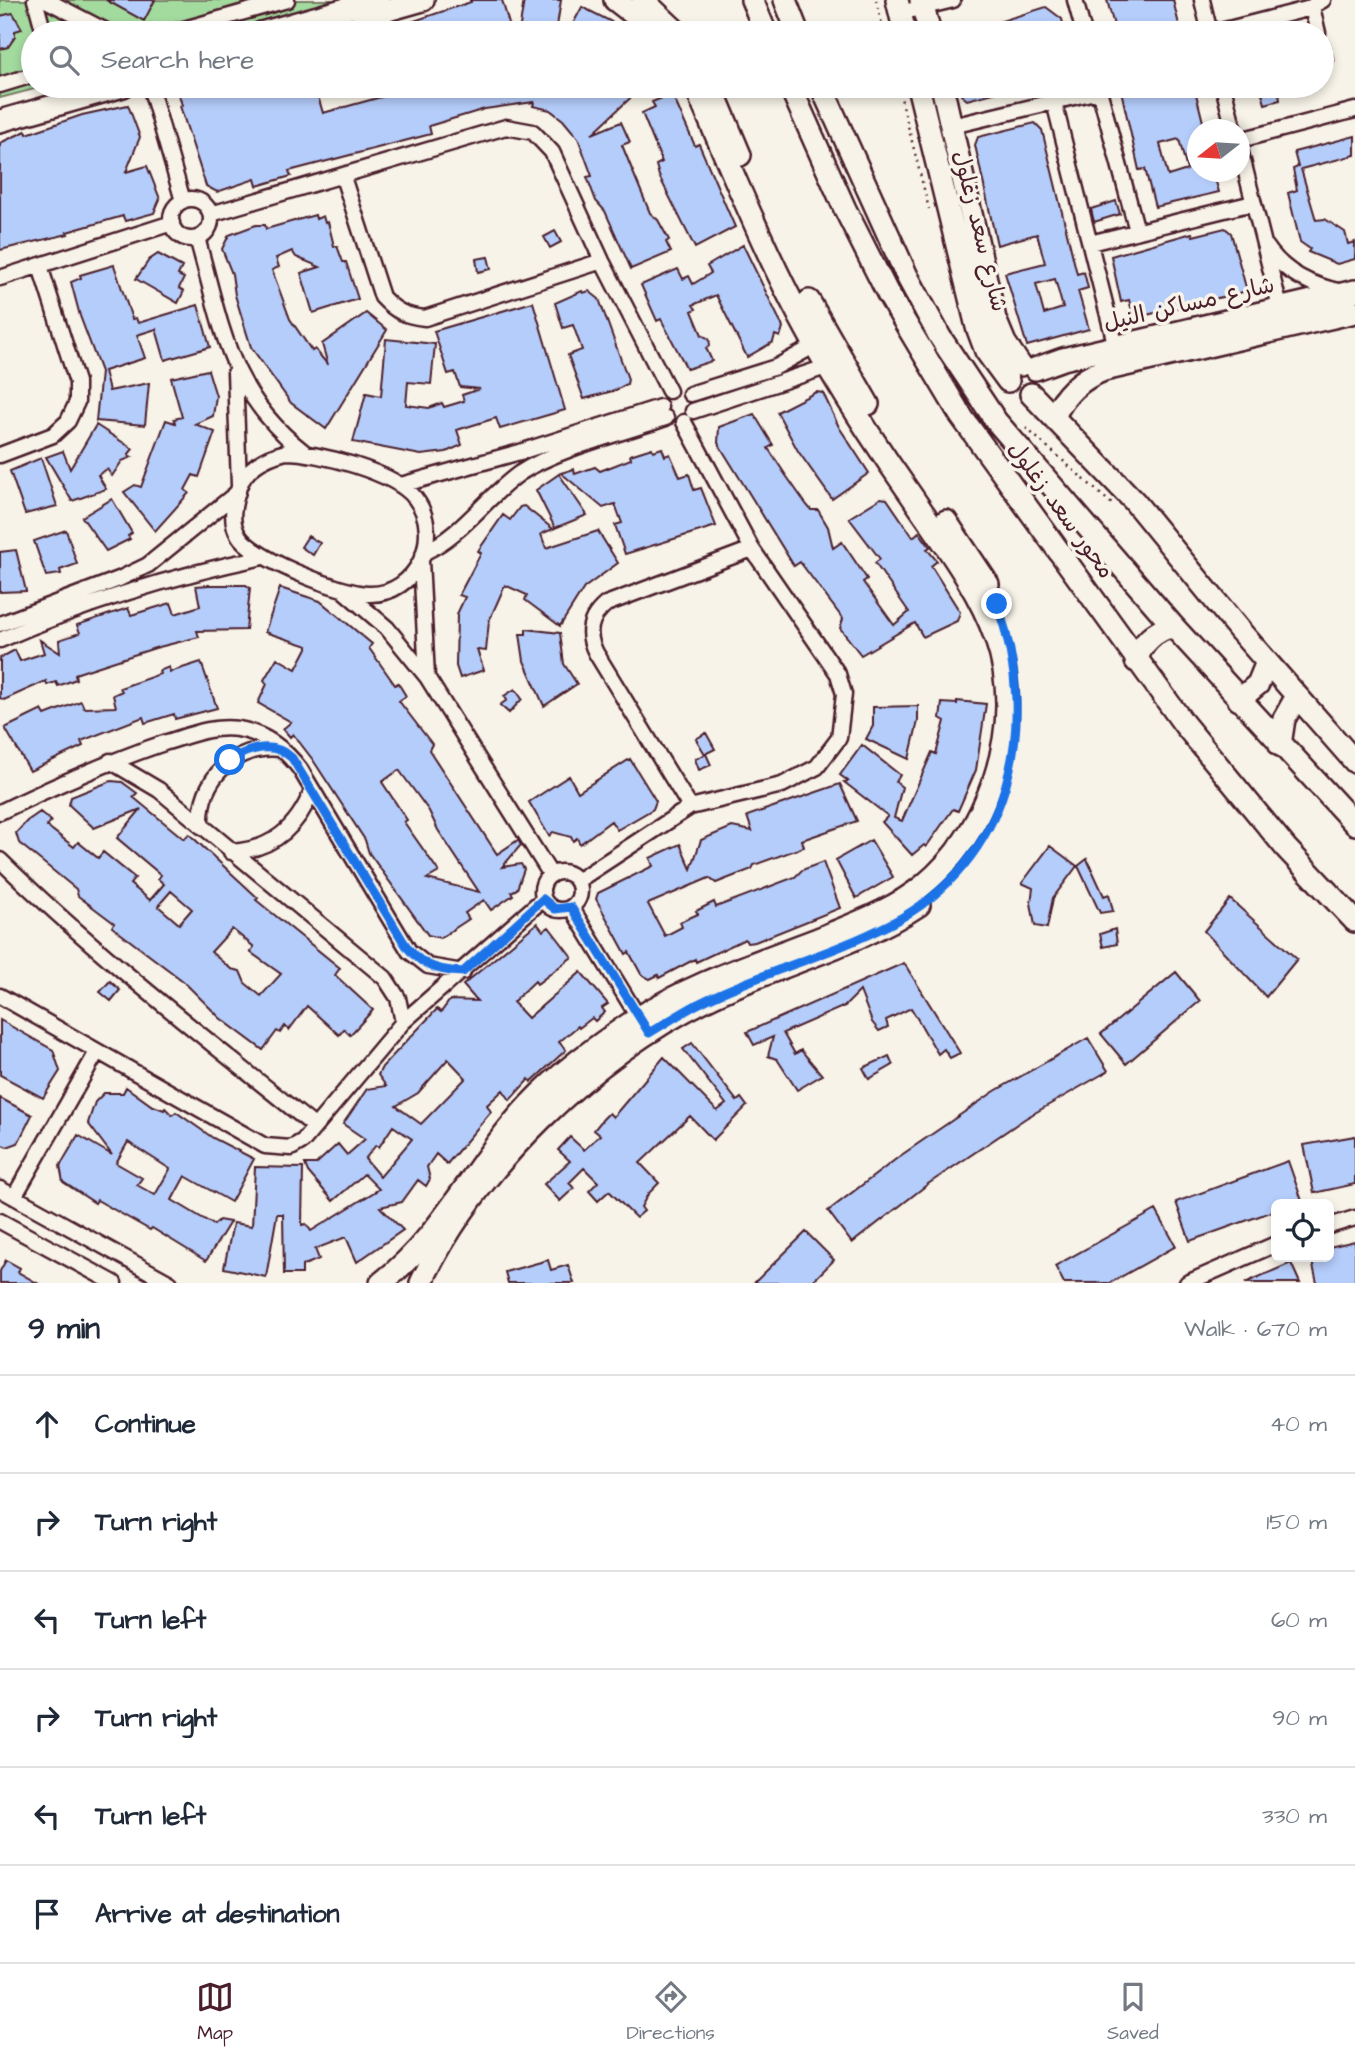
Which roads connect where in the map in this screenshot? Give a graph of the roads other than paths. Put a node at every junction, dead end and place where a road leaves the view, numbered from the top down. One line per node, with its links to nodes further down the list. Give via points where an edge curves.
1 (35, 0): 16 (street)
2 (46, 0): 17 (street)
3 (287, 0): 18 (street)
4 (378, 0): 19 (street)
5 (423, 0): 20 (street)
6 (615, 0): 21 (street)
7 (643, 0): 22 (street)
8 (752, 0): 23 (street)
9 (785, 0): 24 (street)
10 (953, 0): 13 (street)
11 (1074, 0): 26 (street)
12 (1202, 0): 27 (street)
13 (922, 4): 15 (street); 25 (street)
14 (1317, 4): 28 (street)
15 (901, 15)
16 (41, 21)
17 (87, 21)
18 (213, 21)
19 (304, 21)
20 (349, 21)
21 (642, 21)
22 (665, 21)
23 (761, 21)
24 (794, 21)
25 (927, 21)
26 (1080, 21)
27 (1208, 21)
28 (1255, 21)
29 (21, 79): 30 (street)
30 (0, 85)
31 (38, 98): 44 (street)
32 (81, 98): 47 (street)
33 (153, 98): 52 (street)
34 (700, 98): 66 (street, via 736,182)
35 (716, 98): 66 (street)
36 (795, 98): 87 (street, محور سعد زغلول, via 845,209 924,358)
37 (826, 98): 85 (street, محور سعد زغلول, via 907,276 966,379 1041,475)
38 (922, 98): 62 (street, شارع سعد زغلول)
39 (945, 98): 48 (street, شارع سعد زغلول)
40 (1067, 98): 43 (street)
41 (1102, 98): 56 (street)
42 (1226, 98): 46 (street)
43 (1054, 102): 48 (street); 59 (street)
44 (0, 109)
45 (1355, 110): 49 (street)
46 (1231, 119)
47 (0, 121)
48 (952, 126): 62 (street, شارع سعد زغلول)
49 (1250, 137)
50 (342, 177): 54 (street); 60 (street, via 506,127 533,132 552,152); 60 (street, via 382,297 408,317 433,316)
51 (1248, 182): 53 (street)
52 (183, 201): 54 (street, via 199,200); 55 (street, via 173,211)
53 (1253, 203): 56 (street); 58 (street)
54 (211, 214): 57 (street, via 207,232)
55 (172, 223): 57 (street, via 179,234); 61 (street)
56 (1137, 231): 59 (street)
57 (197, 238): 69 (street)
58 (1262, 240): 64 (street, via 1292,273); 65 (street)
59 (1090, 243): 67 (street)
60 (602, 261): 71 (street)
61 (40, 266): 63 (street); 77 (street, via 77,382 77,402 68,421 53,435)
62 (974, 275): 70 (street, شارع سعد زغلول)
63 (0, 278)
64 (1352, 299): 65 (street, شارع مساكن النيل)
65 (1283, 320): 67 (street, شارع مساكن النيل); 75 (street, شارع مساكن النيل, via 1094,374 1070,391)
66 (822, 341): 68 (street); 72 (street, via 776,368)
67 (1116, 348): 70 (street, شارع مساكن النيل)
68 (835, 365): 74 (street); 111 (street, via 986,611 1005,683 1000,761 986,803 957,852 922,887 878,913 702,986)
69 (234, 367): 76 (street, via 263,415); 79 (street)
70 (1021, 371): 75 (street, via 1016,394 1031,394)
71 (668, 391): 72 (street); 73 (street)
72 (690, 394): 74 (street)
73 (663, 413): 74 (street, via 674,423); 78 (street); 81 (street, via 524,471)
74 (689, 416): 80 (street)
75 (1054, 417): 88 (street, via 1134,501)
76 (304, 452): 78 (street); 79 (street, via 274,455 256,464)
77 (0, 454)
78 (401, 485): 81 (street, via 424,514)
79 (239, 488): 82 (street, via 233,520 237,534); 84 (street, via 148,565)
80 (752, 549): 97 (street, via 838,674 844,694 839,738 817,767 800,776 751,794); 97 (street, via 606,604 590,627 596,653)
81 (423, 556): 83 (street, via 405,582 389,592 360,594); 89 (street)
82 (262, 557): 83 (street); 86 (street, via 126,592)
83 (338, 587): 89 (street, via 387,628)
84 (0, 624)
85 (1173, 626): 87 (street, via 1152,635); 91 (street, محور سعد زغلول)
86 (0, 640)
87 (1136, 661): 107 (street, محور سعد زغلول, via 1234,787)
88 (1267, 662): 90 (street); 91 (street, via 1258,684)
89 (427, 677): 103 (street)
90 (1297, 696): 92 (street, via 1284,719); 95 (street)
91 (1240, 700): 92 (street, محور سعد زغلول)
92 (1280, 744): 99 (street, محور سعد زغلول)
93 (282, 749): 94 (street, via 250,732 215,729); 96 (street); 100 (street, via 250,751 222,767 205,794)
94 (110, 761): 98 (street); 100 (street, via 159,790)
95 (1355, 762)
96 (312, 791): 101 (street, via 302,813 281,837 262,847); 108 (street, via 409,951 428,966)
97 (690, 807): 104 (street)
98 (0, 812)
99 (1355, 824)
100 (201, 827): 101 (street)
101 (231, 852): 110 (street, via 385,978 398,998)
102 (0, 860): 113 (street, via 45,904)
103 (551, 876): 104 (street, via 568,874); 105 (street, via 544,883)
104 (577, 881): 106 (street, via 578,898)
105 (543, 899): 106 (street, via 555,909); 108 (street)
106 (571, 907): 111 (street)
107 (1355, 921)
108 (463, 972): 110 (street)
109 (0, 996): 112 (street)
110 (403, 1022): 113 (street)
111 (643, 1026): 122 (street, via 581,1060 529,1105 425,1241); 123 (street, via 543,1117 457,1223)
112 (97, 1052): 113 (street, via 265,1146 291,1148); 115 (street)
113 (314, 1126)
114 (0, 1189): 115 (street)
115 (14, 1197): 121 (street)
116 (1355, 1218): 118 (street)
117 (0, 1221): 120 (street)
118 (1334, 1224)
119 (1271, 1246): 124 (street)
120 (114, 1283)
121 (170, 1283)
122 (381, 1283)
123 (421, 1283)
124 (1187, 1283)

